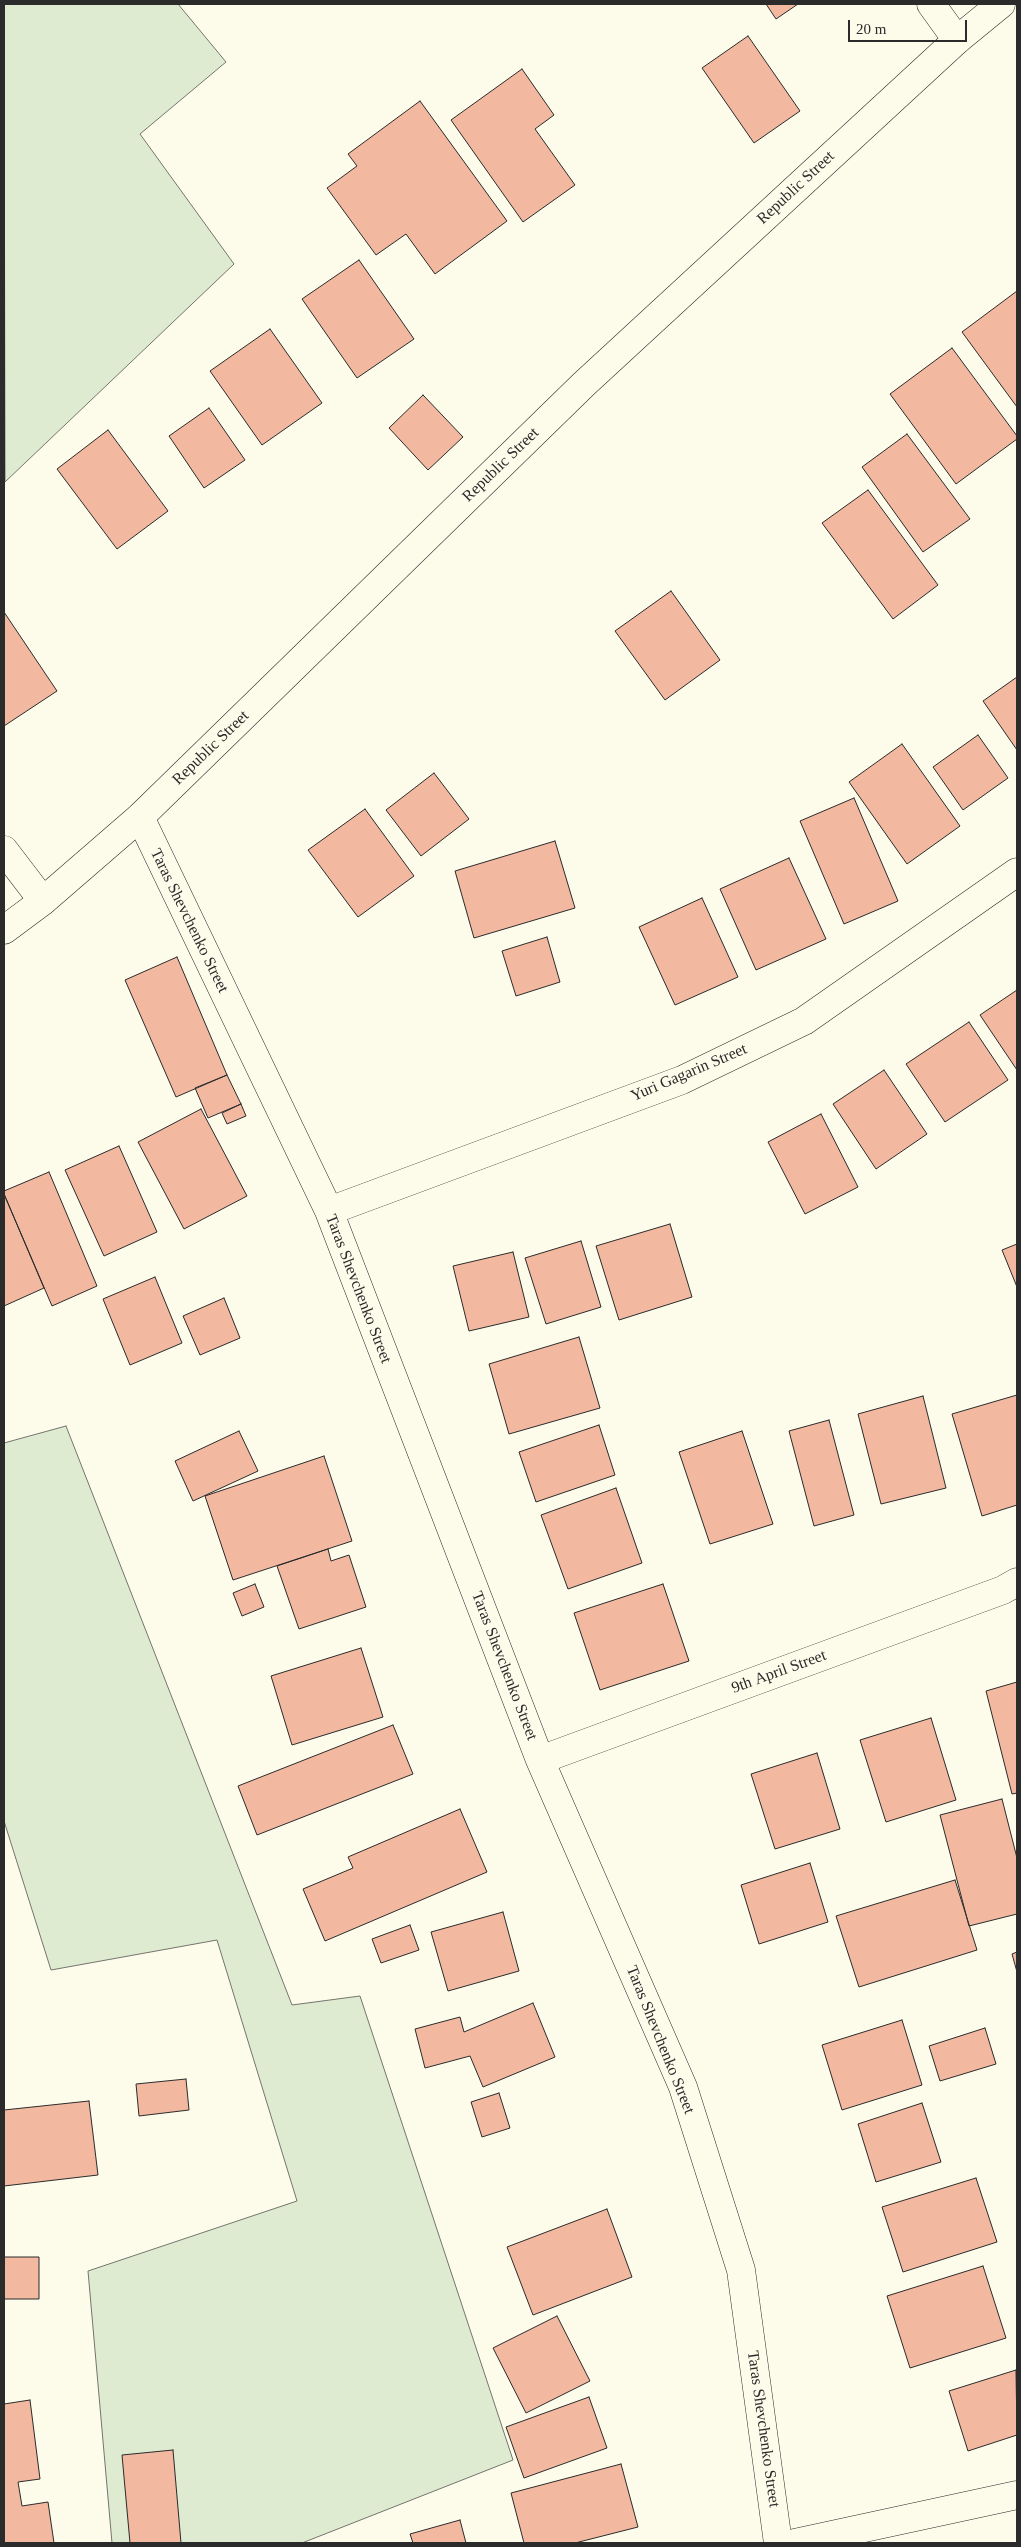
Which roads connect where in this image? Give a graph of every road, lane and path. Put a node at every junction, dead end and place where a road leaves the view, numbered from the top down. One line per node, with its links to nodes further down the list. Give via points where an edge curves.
1 (931, 4): 3 (street)
2 (1001, 4): 3 (street, Republic Street)
3 (957, 40): 4 (street, Republic Street, via 584,384)
4 (140, 817): 7 (street, Republic Street); 9 (street, Taras Shevchenko Street)
5 (4, 850): 7 (street)
6 (1017, 872): 9 (street, Yuri Gagarin Street, via 804,1021 682,1080)
7 (43, 901): 8 (street, Republic Street)
8 (4, 930)
9 (328, 1211): 11 (street, Taras Shevchenko Street)
10 (1017, 1582): 11 (street, 9th April Street, via 1003,1590)
11 (540, 1760): 13 (street, Taras Shevchenko Street, via 682,2087 741,2270)
12 (1017, 2495): 14 (street)
13 (778, 2543)
14 (795, 2543)

